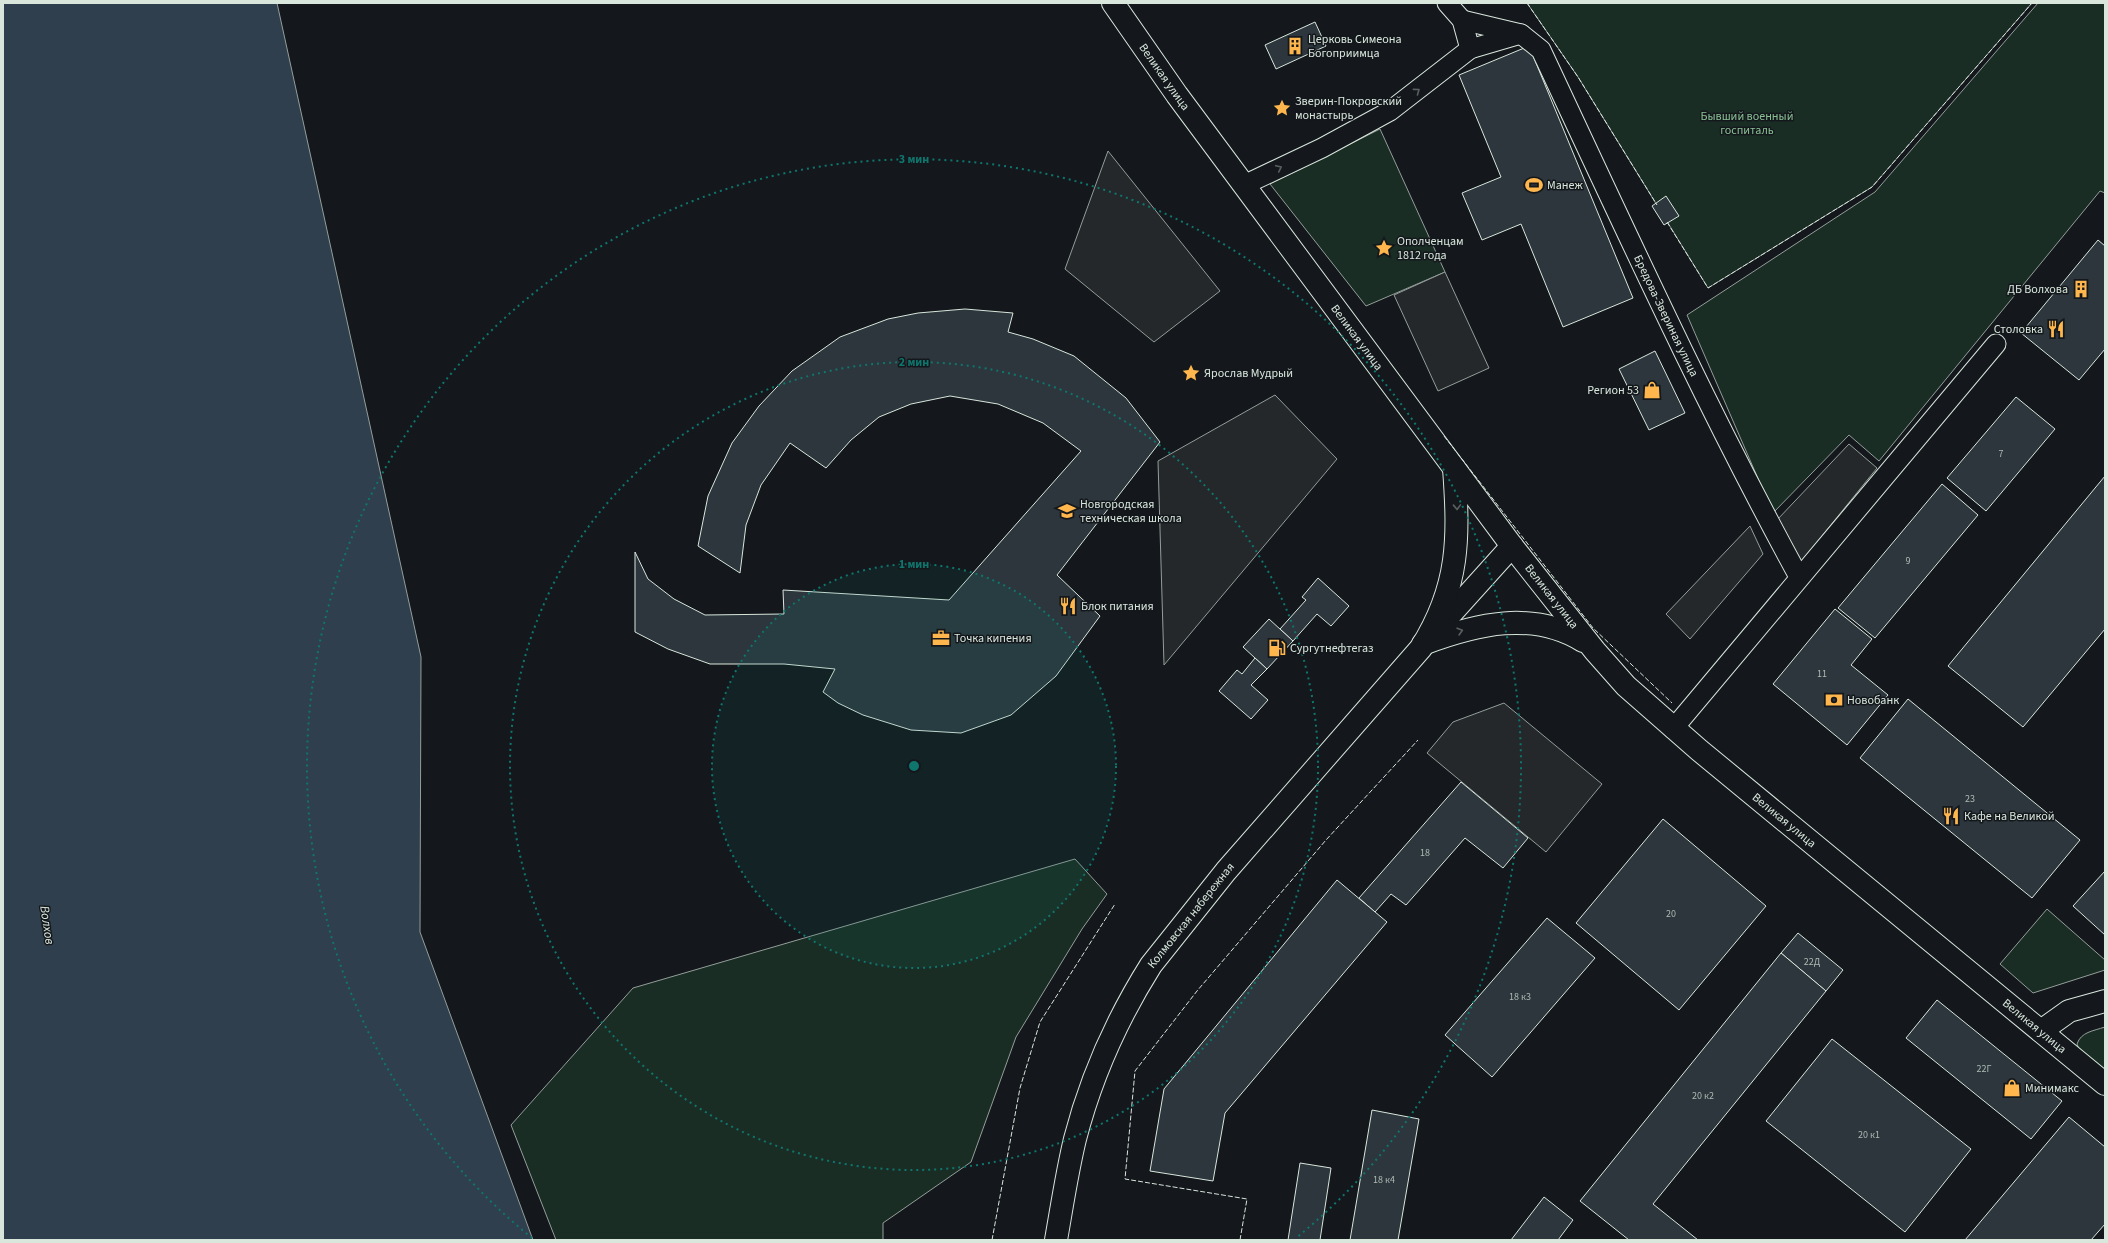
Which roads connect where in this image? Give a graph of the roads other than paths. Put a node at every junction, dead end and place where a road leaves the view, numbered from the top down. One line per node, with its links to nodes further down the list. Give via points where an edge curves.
1 (1113, 3): 6 (main road, Великая улица, via 1177,95)
2 (1447, 3): 3 (street)
3 (1462, 20): 4 (street); 5 (street)
4 (1521, 34): 5 (street); 10 (street, Бредова-Звериная улица, via 1541,50 1670,327)
5 (1470, 49): 6 (street, one-way to 5, via 1322,148 1390,111)
6 (1244, 184): 8 (main road, Великая улица)
7 (1996, 344): 10 (street)
8 (1454, 468): 9 (main road, Великая улица); 11 (main road, one-way to 11, via 1456,558 1439,614)
9 (1512, 546): 11 (main road); 12 (main road, Великая улица)
10 (1799, 577): 13 (street)
11 (1423, 644): 12 (main road, one-way to 12, via 1482,625 1536,623 1571,634); 17 (main road, Колмовская набережная, via 1226,871 1151,964 1116,1026 1086,1099 1075,1140)
12 (1595, 651): 13 (main road, Великая улица, via 1626,686)
13 (1673, 729): 15 (main road, Великая улица)
14 (2105, 1001): 15 (main road, via 2069,1012)
15 (2041, 1031): 16 (main road, Великая улица)
16 (2105, 1084)
17 (1056, 1240)

